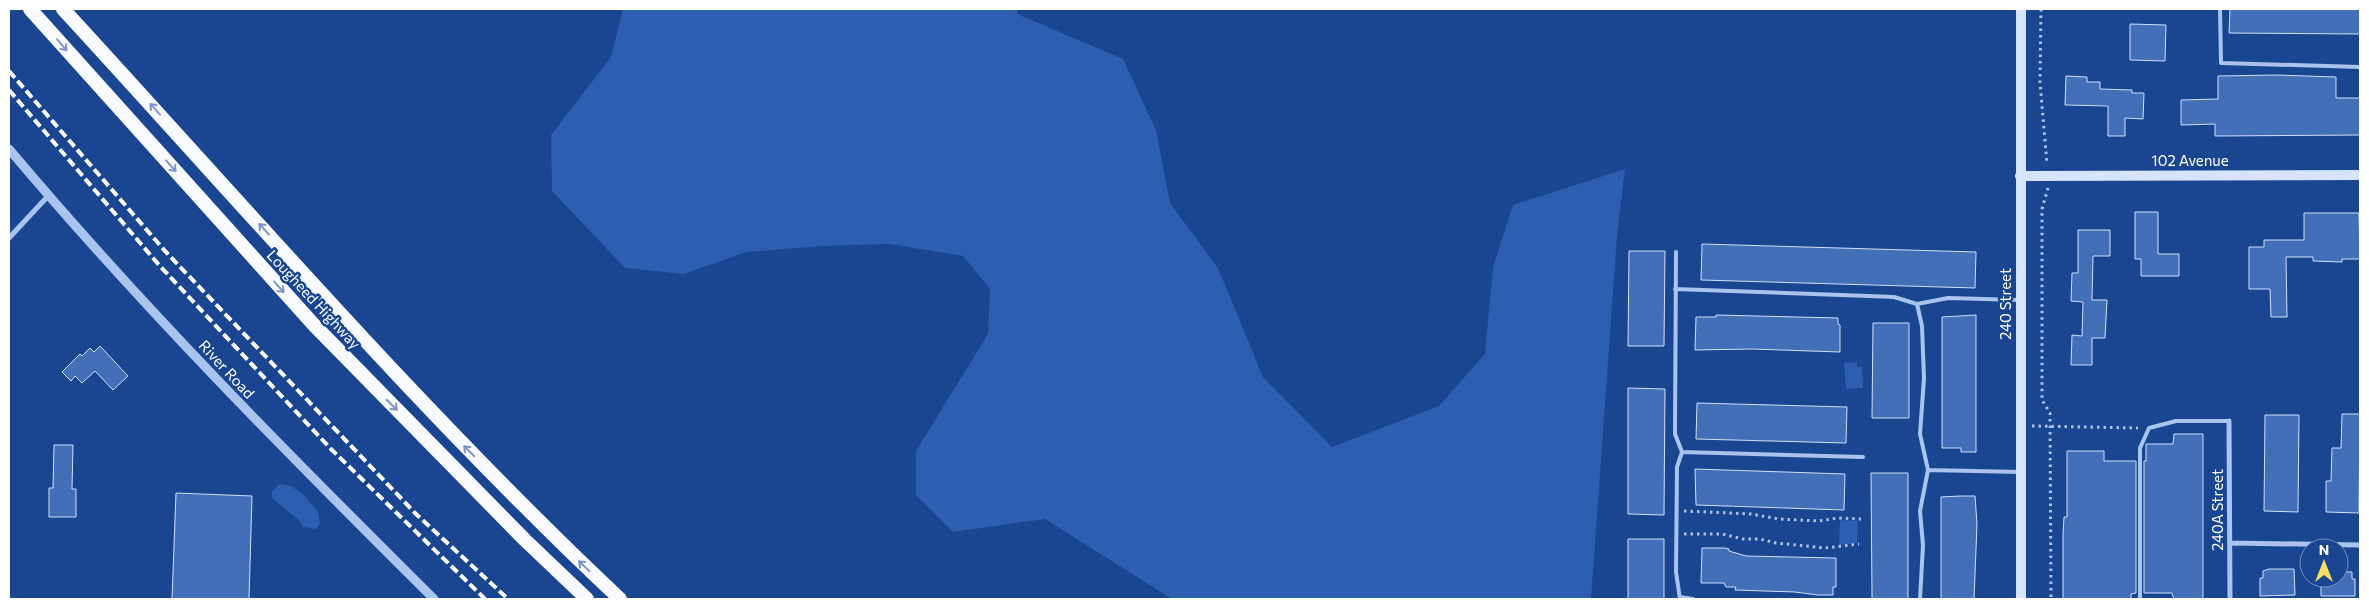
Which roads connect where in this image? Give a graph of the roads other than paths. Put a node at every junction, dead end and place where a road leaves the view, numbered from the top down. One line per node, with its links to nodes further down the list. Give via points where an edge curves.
1 (30, 9): 24 (highway, Lougheed Highway, one-way to 24, via 314,325 518,533)
2 (64, 9): 25 (highway, Lougheed Highway, one-way to 2, via 444,425)
3 (2021, 9): 8 (main road, 240 Street)
4 (2220, 9): 5 (lane, via 2221,64)
5 (2360, 67)
6 (9, 149): 9 (street, River Road)
7 (2360, 175): 8 (main road, 102 Avenue)
8 (2020, 176): 13 (main road, 240 Street)
9 (48, 196): 10 (street); 23 (street, River Road, via 278,444)
10 (9, 238)
11 (1676, 252): 12 (lane)
12 (1675, 289): 14 (lane, via 1870,296); 16 (lane, via 1675,434)
13 (2020, 300): 14 (lane, via 1948,298); 19 (main road, 240 Street)
14 (1917, 304): 18 (lane, via 1922,326 1924,378 1920,434)
15 (2229, 421): 20 (street, 240A Street); 29 (lane, via 2176,421 2149,428 2140,448)
16 (1682, 452): 17 (lane); 22 (lane, via 1677,467 1676,572)
17 (1863, 457)
18 (1928, 470): 19 (lane); 27 (lane, via 1920,511 1923,545)
19 (2020, 472): 28 (main road, 240 Street)
20 (2230, 543): 21 (street); 30 (street, 240A Street)
21 (2360, 545)
22 (1680, 598): 26 (lane)
23 (434, 599)
24 (588, 599)
25 (620, 599)
26 (1693, 599)
27 (1920, 599)
28 (2020, 599)
29 (2140, 599)
30 (2230, 599)

